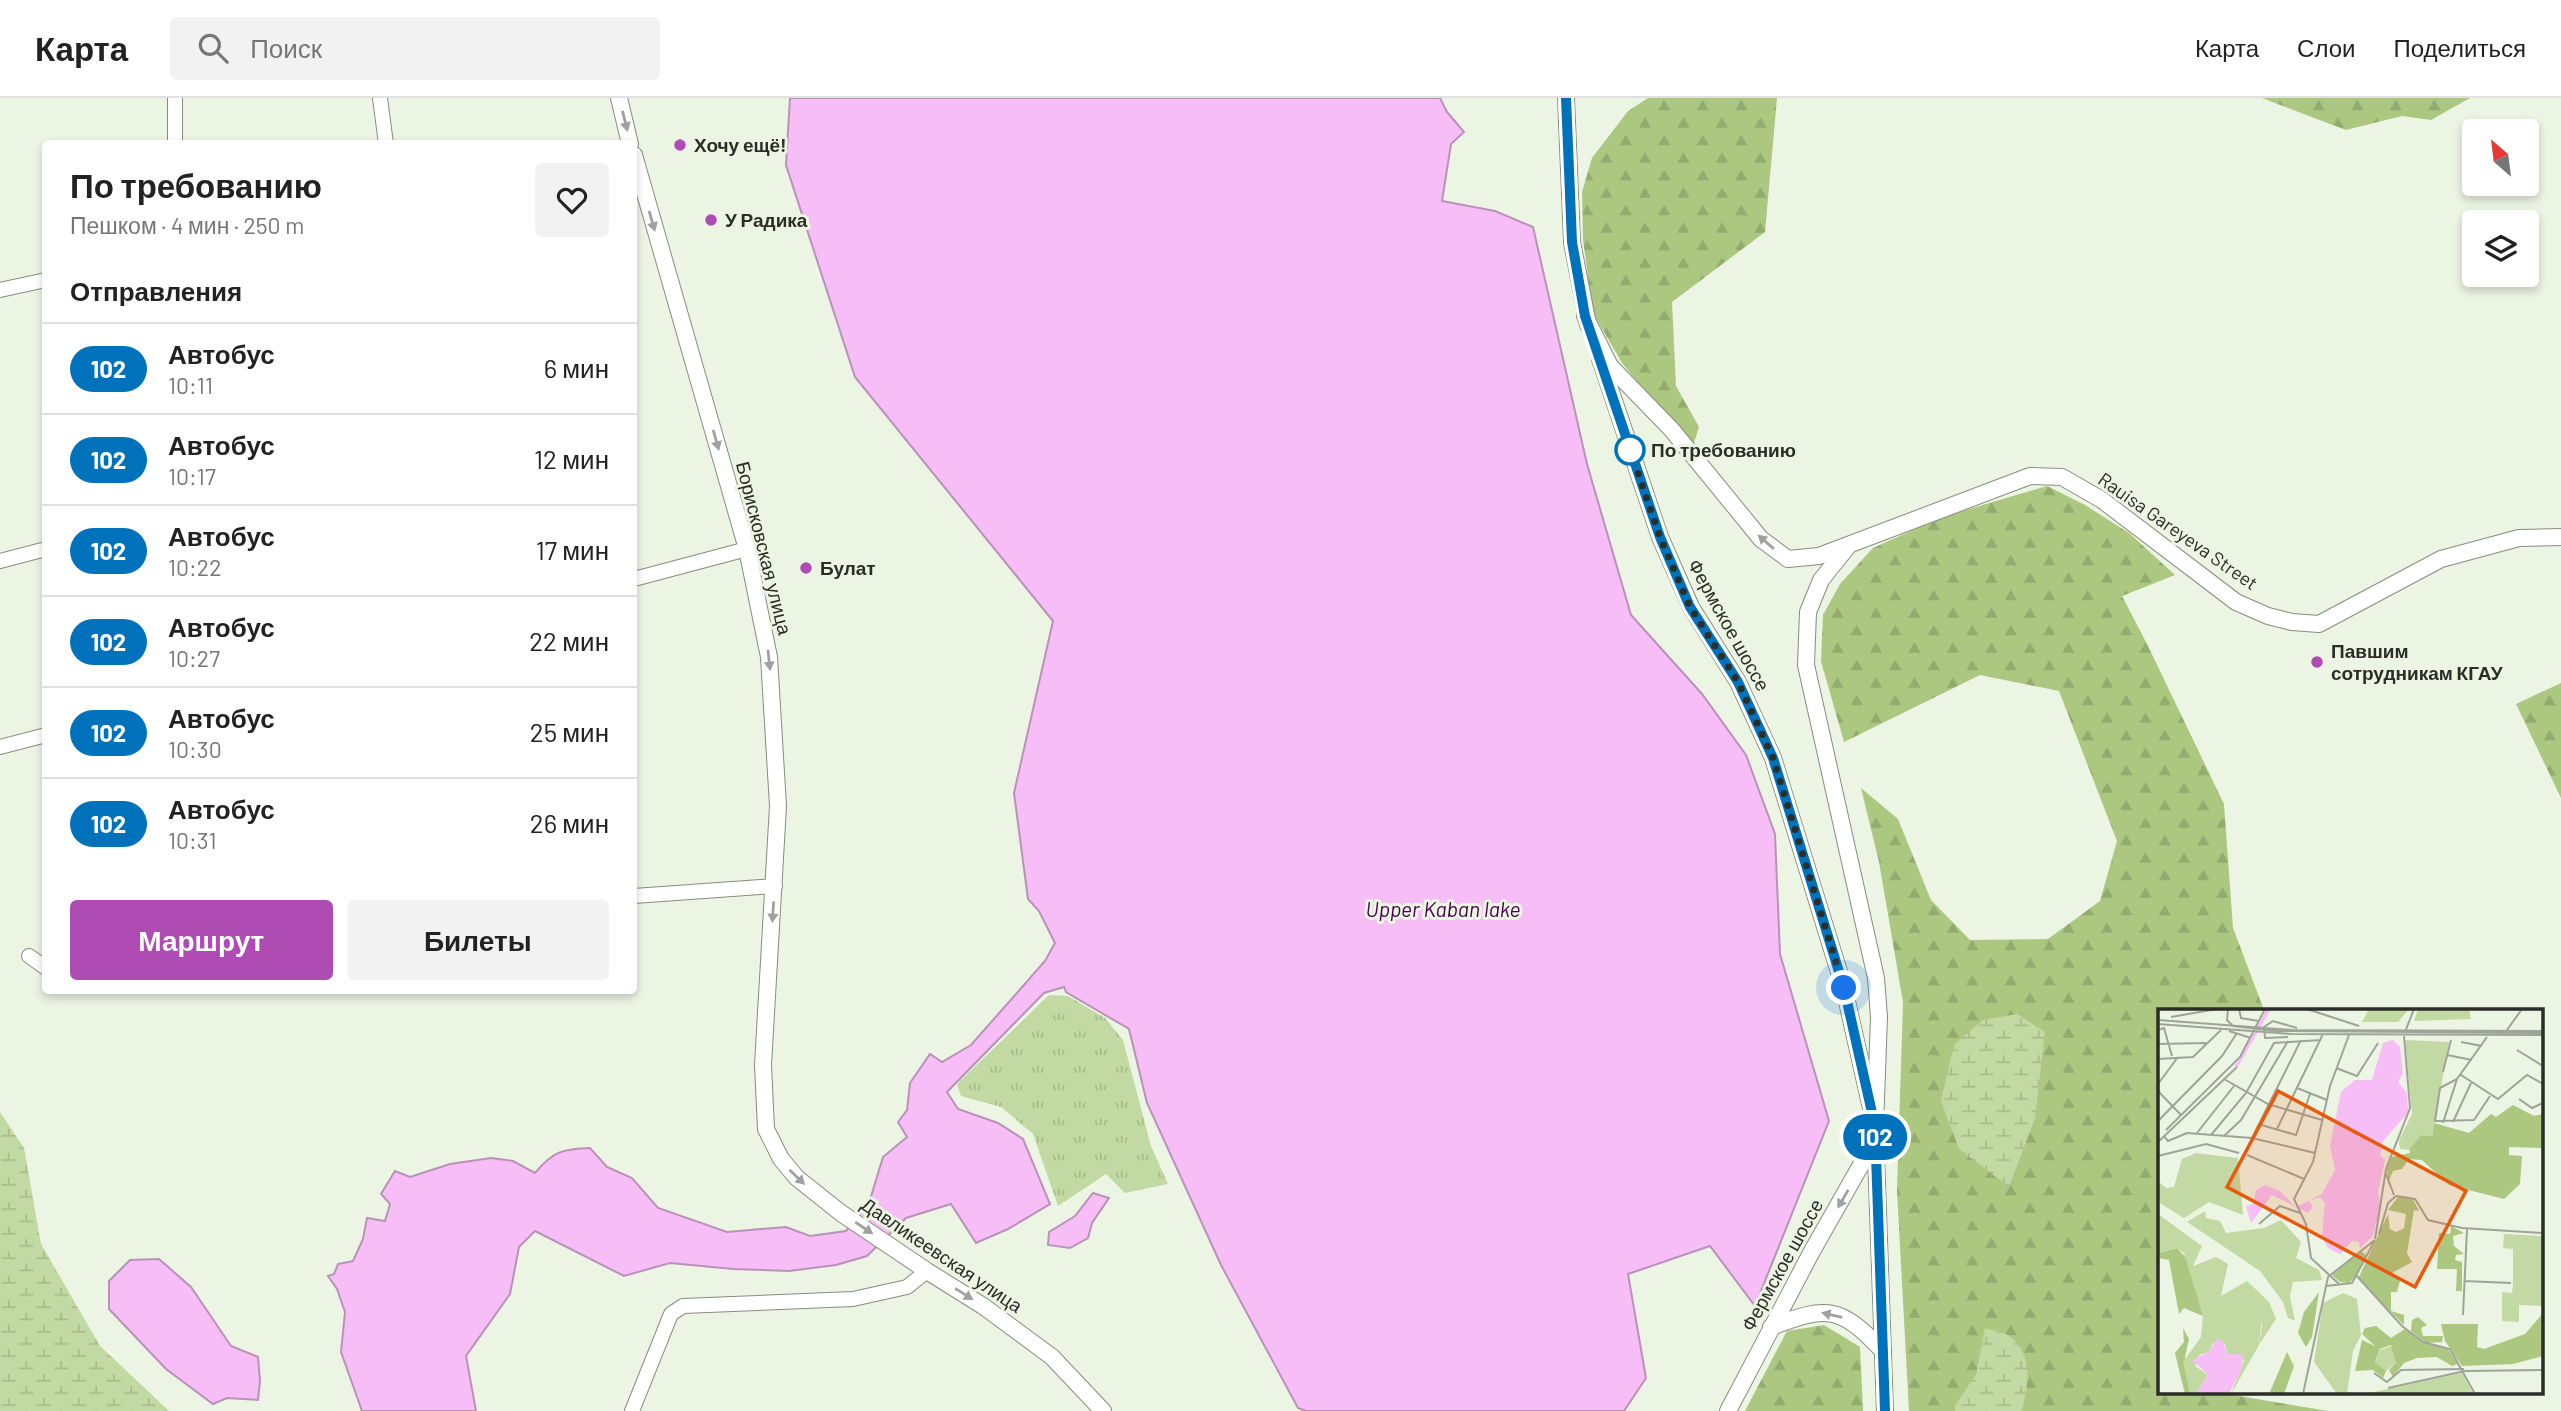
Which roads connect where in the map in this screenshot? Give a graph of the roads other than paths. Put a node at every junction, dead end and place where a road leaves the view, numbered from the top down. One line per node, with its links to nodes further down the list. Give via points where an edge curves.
1 (174, 98): 5 (street)
2 (380, 98): 6 (street)
3 (619, 98): 7 (street, one-way to 7)
4 (1566, 98): 11 (street, Фермское шоссе, via 1572,242)
5 (175, 140)
6 (385, 140)
7 (630, 140)
8 (637, 172): 14 (street, Борисковская улица, one-way to 14)
9 (42, 281): 10 (street)
10 (0, 290)
11 (1585, 316): 13 (street, Rauisa Gareyeva Street, one-way to 11, via 1819,556 1788,559 1761,539 1672,430 1610,366); 25 (street, Фермское шоссе, via 1660,537 1690,607 1738,682 1773,758 1844,988)
12 (2561, 537): 13 (street, Rauisa Gareyeva Street, via 2519,538 2441,559 2319,624 2268,616 2236,602 2102,500 2062,477 2030,476)
13 (1850, 544): 25 (street, Фермское шоссе, via 1821,580 1808,612 1806,665 1876,978)
14 (747, 549): 17 (street); 20 (street, Борисковская улица, one-way to 20, via 769,657 778,806)
15 (42, 550): 16 (street)
16 (0, 561)
17 (637, 578)
18 (42, 736): 19 (street)
19 (0, 747)
20 (775, 886): 21 (street); 24 (street, Борисковская улица, one-way to 24, via 763,1065)
21 (637, 896)
22 (29, 956): 23 (street)
23 (42, 965)
24 (766, 1129): 26 (street, Давликеевская улица, one-way to 26, via 780,1159 797,1178)
25 (1875, 1133): 27 (street, Фермское шоссе, one-way to 27); 28 (street, Фермское шоссе)
26 (927, 1271): 29 (street, via 907,1287 853,1299 683,1306 671,1314); 30 (street, Давликеевская улица, one-way to 30, via 1052,1357)
27 (1771, 1327): 28 (street, one-way to 27, via 1858,1324 1830,1313 1804,1314); 31 (street, Фермское шоссе)
28 (1883, 1351): 32 (street, Фермское шоссе)
29 (632, 1411)
30 (1103, 1411)
31 (1728, 1411)
32 (1885, 1411)

